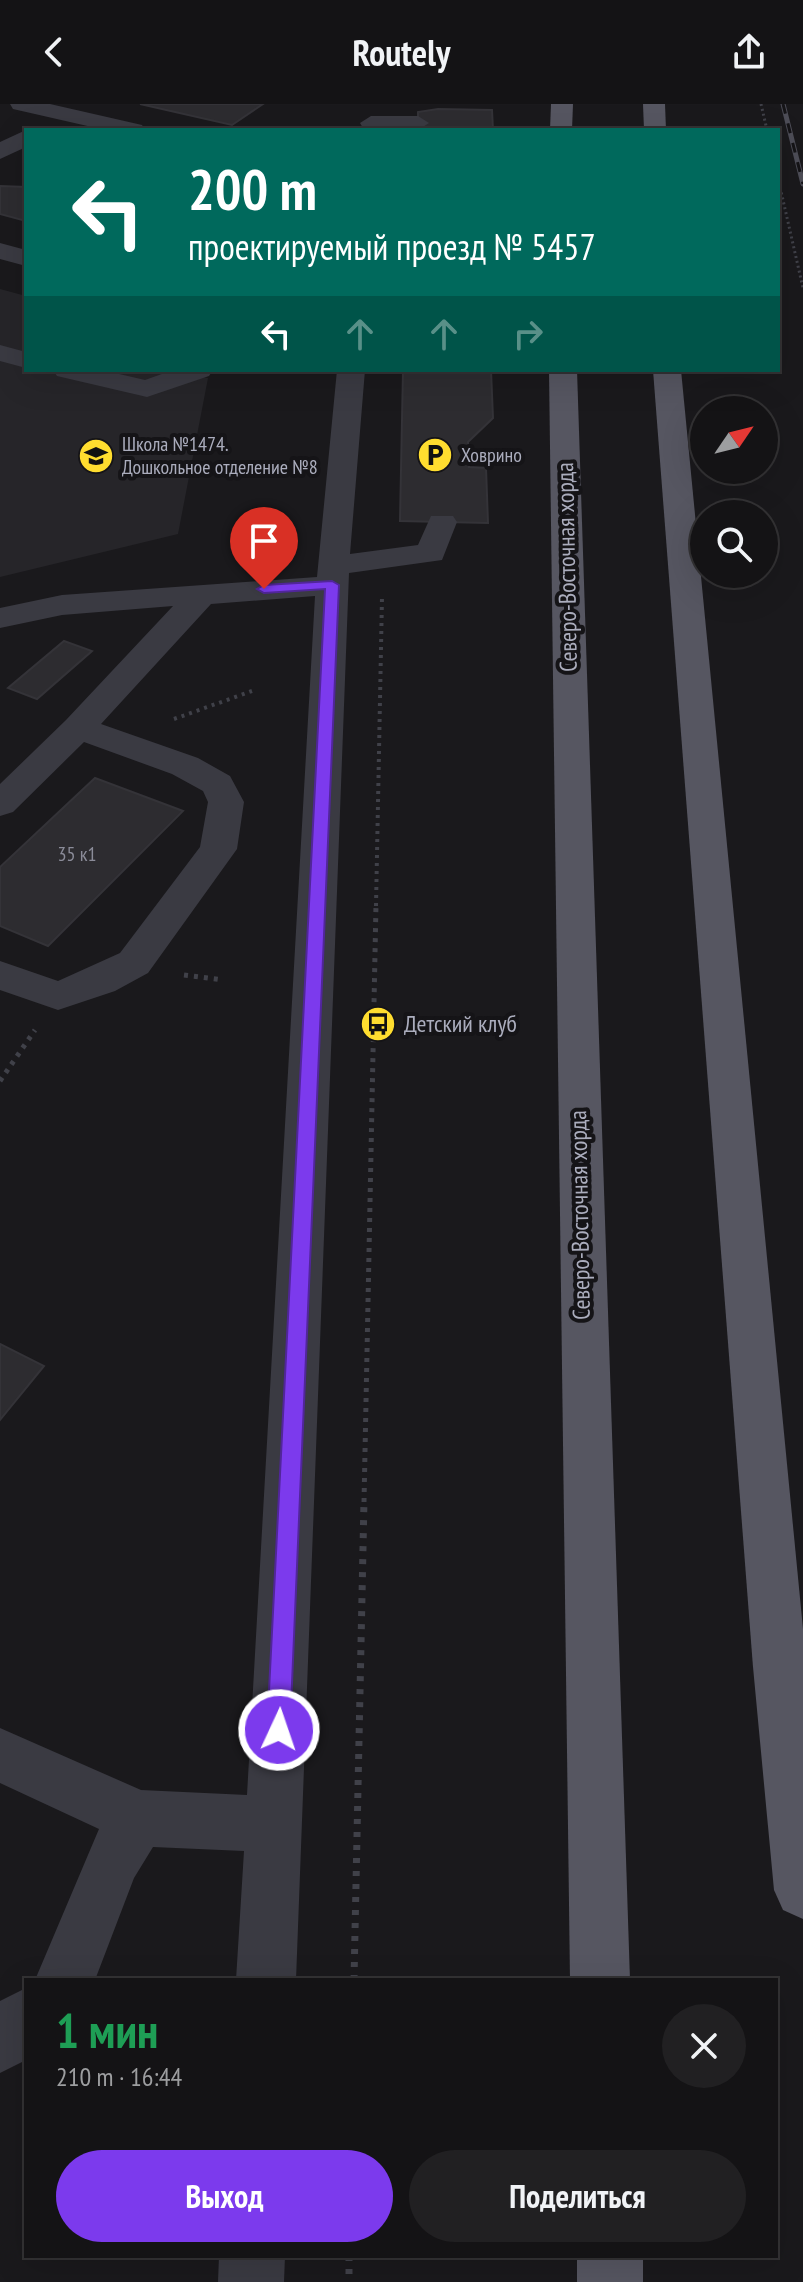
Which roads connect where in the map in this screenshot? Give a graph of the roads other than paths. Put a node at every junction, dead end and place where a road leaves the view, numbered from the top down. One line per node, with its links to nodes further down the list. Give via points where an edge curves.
1 (21, 104): 4 (street)
2 (562, 104): 9 (main road)
3 (654, 104): 10 (main road)
4 (63, 115): 7 (street); 8 (street)
5 (371, 119): 6 (street)
6 (418, 123)
7 (40, 128)
8 (125, 128)
9 (561, 128)
10 (655, 128)
11 (24, 138): 12 (street)
12 (0, 154): 13 (street)
13 (24, 161)
14 (0, 251): 15 (street)
15 (24, 257)
16 (0, 353): 17 (street)
17 (24, 359)
18 (75, 372): 19 (street, via 147,389)
19 (194, 372)
20 (351, 372): 24 (street)
21 (563, 372): 36 (main road, Северо-Восточная хорда)
22 (667, 372): 33 (main road)
23 (442, 522): 24 (street, via 431,553 381,559)
24 (333, 575): 25 (street); 32 (street)
25 (201, 595): 26 (street, via 62,605); 27 (street)
26 (0, 618)
27 (78, 728): 28 (street); 29 (street, via 185,766 217,784 226,802 218,849 134,963 58,996)
28 (0, 804)
29 (0, 975)
30 (0, 1755): 31 (street)
31 (139, 1818): 32 (street); 34 (street, via 112,1860)
32 (274, 1824): 35 (street)
33 (803, 1890)
34 (66, 1978)
35 (266, 1978)
36 (600, 1978)
37 (24, 2020): 38 (street)
38 (0, 2043)
39 (252, 2258): 41 (street)
40 (610, 2258): 42 (main road)
41 (251, 2282)
42 (610, 2282)

